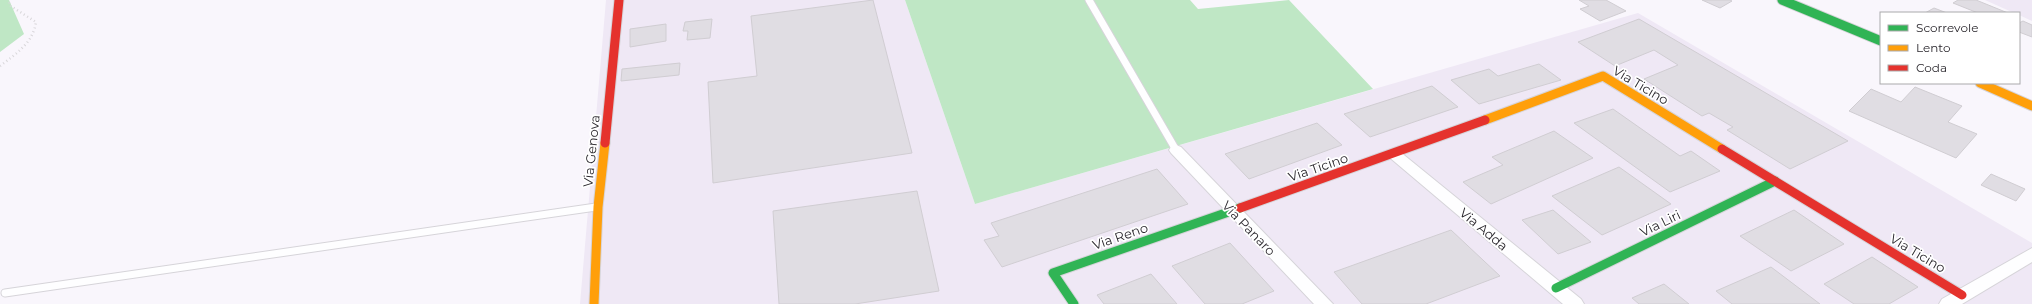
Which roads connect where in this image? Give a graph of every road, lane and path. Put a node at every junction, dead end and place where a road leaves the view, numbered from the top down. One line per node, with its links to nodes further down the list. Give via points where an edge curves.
1 (10, 0): 6 (path, via 9,5 36,22 34,34 18,52)
2 (619, 0): 12 (street, Via Genova)
3 (1089, 0): 9 (lane)
4 (1782, 0): 5 (street)
5 (1880, 41)
6 (0, 66)
7 (1982, 84): 8 (street)
8 (2032, 106)
9 (1176, 150): 13 (street, Via Panaro)
10 (1394, 154): 11 (street, Via Ticino, via 1603,76); 13 (street, Via Ticino); 15 (street, Via Adda)
11 (1775, 181): 15 (street, Via Liri); 17 (street, Via Ticino)
12 (598, 207): 16 (lane); 18 (street, Via Genova)
13 (1232, 210): 19 (street, Via Reno, via 1053,273); 20 (street, Via Panaro)
14 (2032, 254): 17 (street)
15 (1556, 288): 21 (street, Via Adda)
16 (5, 293)
17 (1962, 295): 22 (street)
18 (594, 304)
19 (1074, 304)
20 (1324, 304)
21 (1575, 304)
22 (1948, 304)

